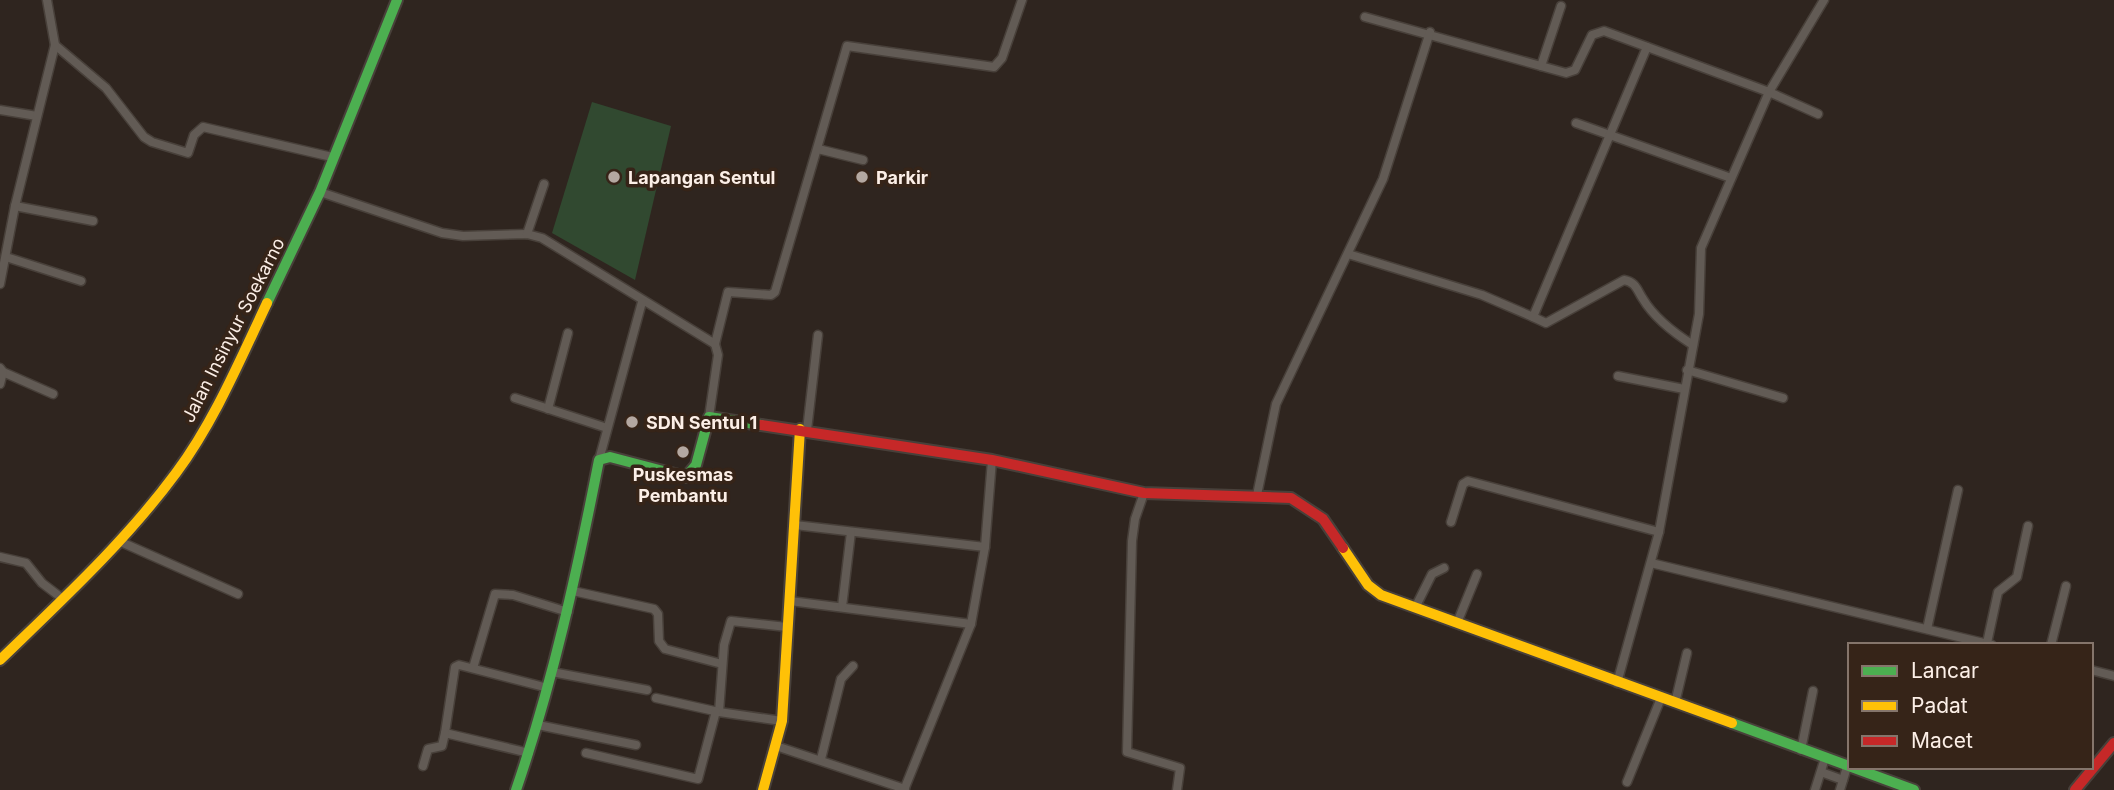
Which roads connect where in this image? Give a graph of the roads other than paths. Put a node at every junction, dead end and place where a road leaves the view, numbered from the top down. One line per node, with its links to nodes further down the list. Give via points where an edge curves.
1 (47, 0): 8 (street)
2 (397, 0): 18 (main road, Jalan Insinyur Soekarno)
3 (1022, 0): 17 (street, via 994,67 847,46)
4 (1824, 0): 11 (street)
5 (1561, 6): 10 (street)
6 (1365, 17): 7 (street)
7 (1430, 32): 10 (street); 27 (street, via 1394,150)
8 (55, 45): 14 (street); 18 (street, via 106,88 152,142 188,153 194,135 203,127)
9 (1647, 47): 10 (street, via 1597,32 1572,72); 11 (street); 16 (street)
10 (1541, 65)
11 (1769, 93): 13 (street); 20 (street)
12 (0, 110): 14 (street)
13 (1818, 114)
14 (37, 116): 23 (street)
15 (1576, 123): 16 (street)
16 (1612, 135): 20 (street); 31 (street)
17 (818, 149): 19 (street); 34 (street, via 775,292 728,292)
18 (332, 158): 22 (main road, Jalan Insinyur Soekarno)
19 (863, 160)
20 (1731, 178): 35 (street, via 1701,248 1701,294)
21 (544, 184): 25 (street)
22 (320, 192): 25 (street, via 442,233); 58 (main road, Jalan Insinyur Soekarno, via 227,388 178,471)
23 (15, 206): 24 (street); 26 (street)
24 (93, 220)
25 (527, 234): 30 (street, via 555,244)
26 (4, 253): 28 (street); 29 (street)
27 (1348, 254): 31 (street, via 1482,295); 52 (street, via 1276,404)
28 (81, 281)
29 (0, 284)
30 (642, 302): 34 (street); 46 (street)
31 (1533, 317): 35 (street, via 1546,324 1618,283 1630,281 1655,315)
32 (568, 333): 44 (street)
33 (818, 335): 47 (street)
34 (715, 344): 45 (street, via 718,355)
35 (1693, 345): 37 (street)
36 (2, 370): 39 (street); 41 (street)
37 (1687, 370): 40 (street); 43 (street)
38 (1618, 376): 40 (street)
39 (0, 384)
40 (1684, 389): 57 (street)
41 (53, 394)
42 (515, 398): 44 (street)
43 (1783, 398)
44 (548, 409): 46 (street)
45 (709, 417): 47 (main road); 48 (main road, via 696,465 686,477 610,457)
46 (607, 428): 48 (street)
47 (804, 430): 49 (main road); 54 (main road)
48 (599, 460): 65 (main road)
49 (992, 460): 51 (main road); 59 (street)
50 (1958, 490): 75 (street)
51 (1144, 493): 52 (main road); 117 (street, via 1132,541 1127,748 1130,755 1180,768)
52 (1257, 495): 70 (main road, via 1291,498 1307,506 1333,530 1374,590)
53 (1451, 522): 57 (street, via 1468,481)
54 (795, 525): 56 (street); 68 (main road)
55 (2028, 526): 77 (street, via 2016,579 1998,592)
56 (851, 532): 59 (street); 69 (street)
57 (1659, 532): 61 (street)
58 (121, 542): 66 (street); 67 (main road, Jalan Insinyur Soekarno)
59 (985, 547): 72 (street)
60 (0, 557): 67 (street, via 26,563 42,583)
61 (1651, 563): 75 (street); 87 (street)
62 (1444, 568): 70 (street, via 1432,574)
63 (1477, 574): 73 (street)
64 (2066, 586): 78 (street)
65 (573, 591): 71 (main road); 81 (street, via 654,609 659,641 665,649)
66 (238, 594)
67 (63, 598): 80 (main road, Jalan Insinyur Soekarno)
68 (790, 601): 69 (street); 74 (main road)
69 (842, 607): 72 (street)
70 (1415, 608): 73 (main road)
71 (568, 612): 83 (street, via 495,594); 84 (main road)
72 (971, 624): 114 (street)
73 (1457, 624): 87 (main road)
74 (787, 627): 81 (street, via 732,621); 95 (main road)
75 (1927, 629): 76 (street)
76 (1985, 643)
77 (1989, 643)
78 (2052, 643)
79 (1687, 653): 93 (street)
80 (0, 660)
81 (722, 664): 94 (street)
82 (853, 666): 105 (street, via 841,679)
83 (472, 668): 88 (street); 97 (street, via 455,667)
84 (552, 671): 88 (main road); 89 (street)
85 (2093, 671): 86 (street)
86 (2114, 676)
87 (1617, 683): 92 (main road)
88 (548, 688): 96 (main road)
89 (647, 690)
90 (1813, 691): 101 (street)
91 (656, 698): 94 (street)
92 (1661, 698): 93 (main road); 113 (street)
93 (1675, 703): 101 (main road)
94 (717, 712): 95 (street); 103 (street, via 696,779)
95 (782, 721): 100 (main road)
96 (538, 725): 99 (street); 102 (main road)
97 (445, 733): 102 (street); 106 (street, via 442,747 428,749)
98 (2114, 743): 108 (main road)
99 (636, 745)
100 (776, 746): 105 (street); 116 (main road)
101 (1801, 750): 104 (main road)
102 (529, 753): 115 (main road)
103 (586, 753)
104 (1825, 758): 107 (main road); 111 (street)
105 (821, 759): 114 (street)
106 (423, 765)
107 (1847, 767): 112 (street)
108 (2093, 768)
109 (1853, 769): 120 (main road)
110 (2092, 769): 121 (main road)
111 (1821, 772): 112 (street); 118 (street)
112 (1843, 780): 119 (street)
113 (1627, 782)
114 (904, 789)
115 (516, 790)
116 (763, 790)
117 (1177, 790)
118 (1815, 790)
119 (1840, 790)
120 (1913, 790)
121 (2075, 790)

